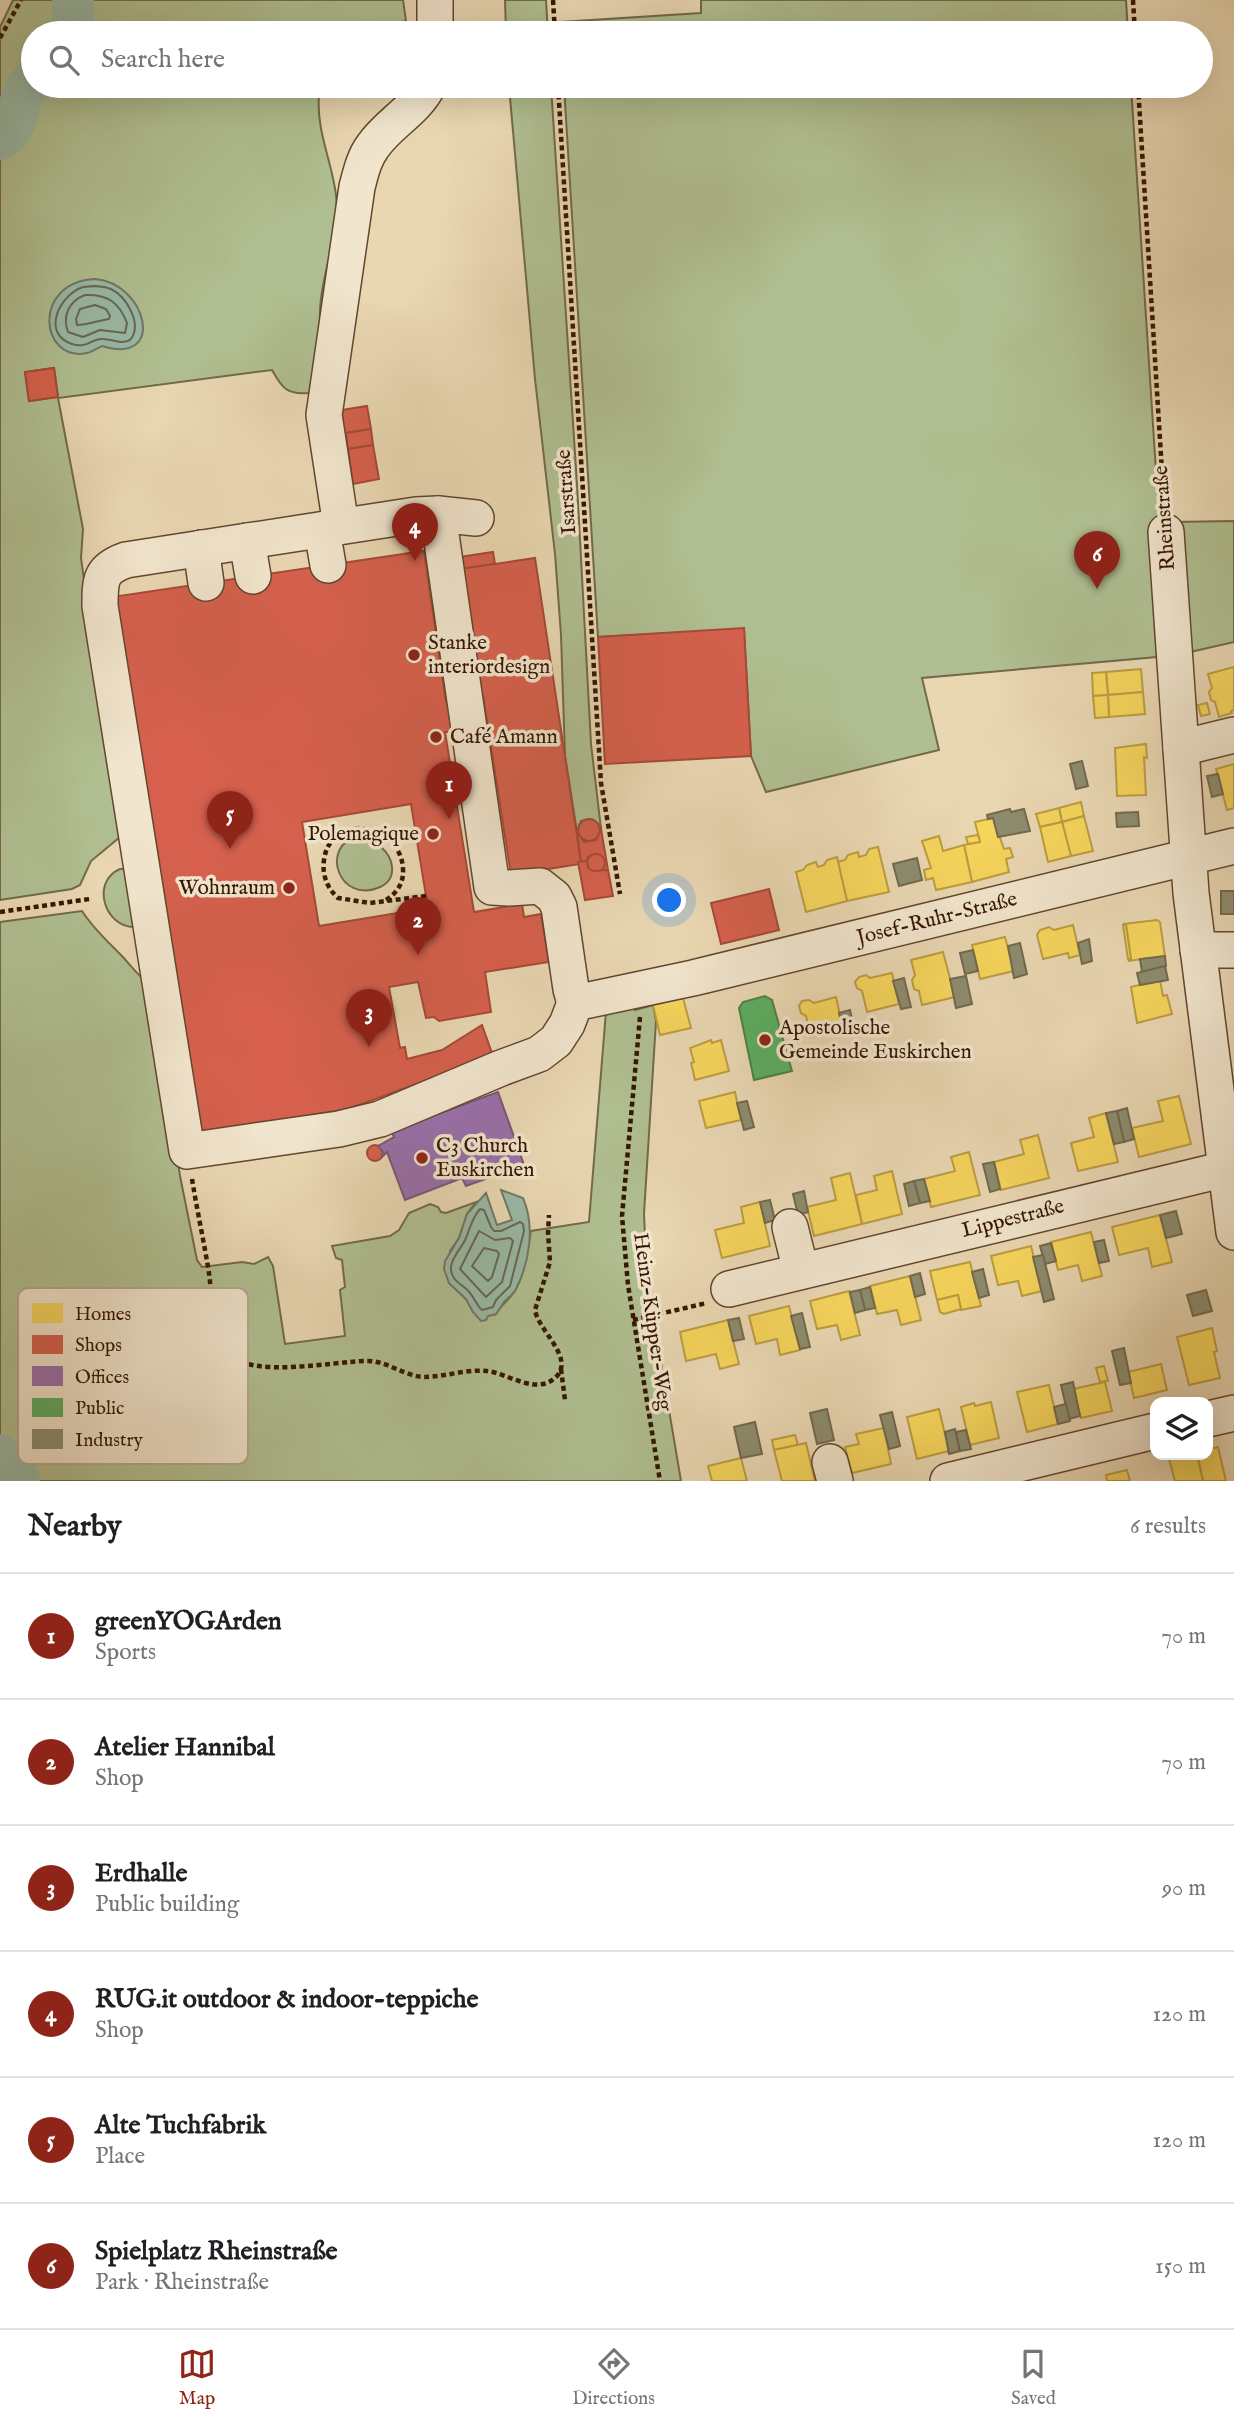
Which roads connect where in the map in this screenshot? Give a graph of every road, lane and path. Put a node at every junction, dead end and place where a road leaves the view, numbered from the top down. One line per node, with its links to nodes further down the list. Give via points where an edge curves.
1 (21, 0): 8 (path)
2 (435, 0): 5 (street)
3 (552, 0): 6 (path)
4 (1133, 0): 7 (path)
5 (435, 21)
6 (554, 21)
7 (1134, 21)
8 (0, 38)
9 (422, 98): 14 (street, via 372,147 357,187 324,415)
10 (559, 98): 25 (path, Isarstraße, via 601,783)
11 (1139, 98): 15 (path, Rheinstraße)
12 (438, 514): 13 (street); 14 (street); 33 (street, via 492,887 540,886 554,897)
13 (476, 518)
14 (332, 528): 16 (street); 18 (street)
15 (1166, 532): 22 (street, Rheinstraße)
16 (247, 541): 17 (street); 19 (street)
17 (201, 548): 20 (street); 34 (street, via 112,565 100,587)
18 (328, 565)
19 (253, 576)
20 (206, 583)
21 (1234, 735): 22 (street)
22 (1181, 748): 24 (street, Rheinstraße)
23 (1234, 846): 24 (street, Josef-Ruhr-Straße)
24 (1188, 858): 30 (street, Rheinstraße); 32 (street, Josef-Ruhr-Straße)
25 (620, 894)
26 (426, 896): 28 (path)
27 (90, 899): 29 (path)
28 (386, 900): 28 (path, via 348,901 332,893 323,862 335,835 369,830 393,842 401,854 403,878 394,896)
29 (0, 912)
30 (1198, 950): 31 (street); 35 (street, Rheinstraße)
31 (1234, 950)
32 (640, 1000): 33 (street, Josef-Ruhr-Straße); 42 (path, Heinz-Küpper-Weg, via 622,1216)
33 (575, 1003): 34 (street, via 556,1041 539,1054 380,1119)
34 (187, 1151): 40 (path)
35 (1230, 1167): 38 (street, Rheinstraße); 39 (street, Lippestraße)
36 (549, 1215): 44 (path, via 550,1262 535,1310 558,1350)
37 (790, 1227): 39 (street)
38 (1234, 1232)
39 (801, 1271): 41 (street, Lippestraße)
40 (210, 1288)
41 (720, 1295): 42 (path)
42 (633, 1320): 49 (path, Heinz-Küpper-Weg)
43 (248, 1365): 44 (path, via 370,1361 420,1377 484,1371 526,1384 550,1381)
44 (561, 1368): 45 (path)
45 (565, 1400)
46 (1234, 1413): 47 (street)
47 (1213, 1418)
48 (1150, 1432): 50 (street)
49 (660, 1481)
50 (948, 1481)

